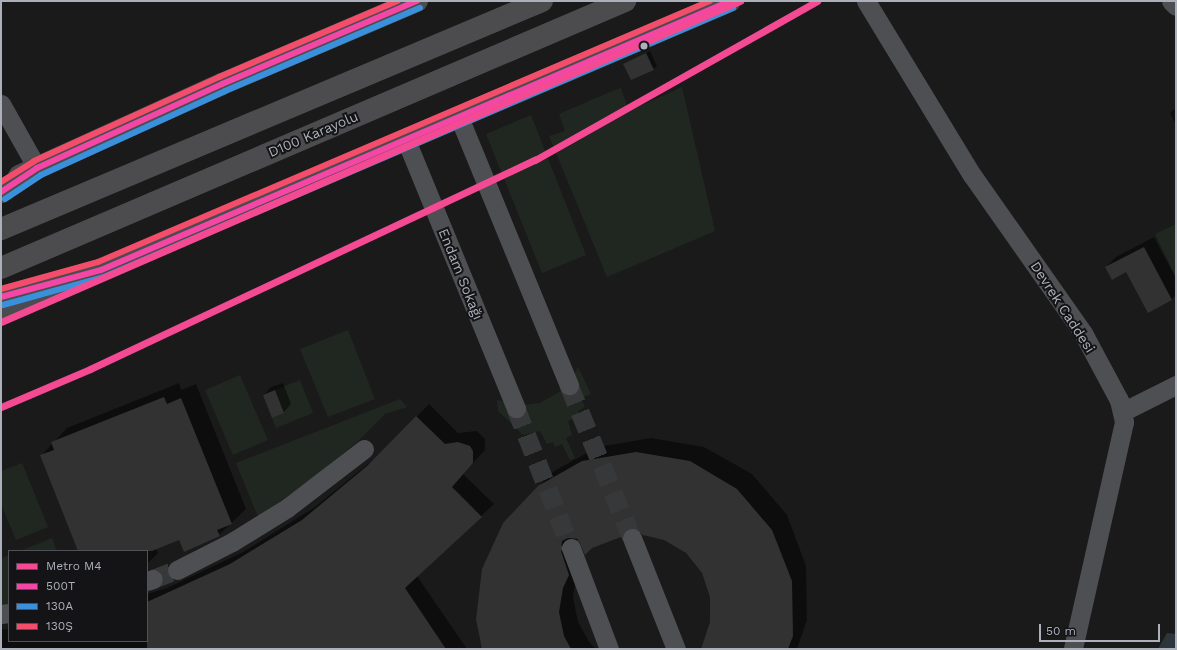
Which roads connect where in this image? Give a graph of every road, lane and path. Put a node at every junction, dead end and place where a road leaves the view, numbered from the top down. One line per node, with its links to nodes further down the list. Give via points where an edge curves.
1 (417, 1): 11 (main road, via 222,84)
2 (542, 1): 14 (highway)
3 (625, 1): 15 (highway, D100 Karayolu)
4 (730, 1): 9 (main road)
5 (866, 1): 22 (street, Devrek Caddesi, via 972,176 1082,333 1119,400)
6 (1171, 1): 7 (street)
7 (1176, 6)
8 (1, 104): 11 (street)
9 (459, 117): 10 (main road); 19 (street)
10 (406, 140): 16 (main road); 21 (street, Endam Sokağı)
11 (37, 168): 12 (main road); 13 (highway)
12 (1, 183)
13 (1, 192)
14 (1, 229)
15 (1, 268)
16 (101, 270): 17 (highway); 18 (main road)
17 (1, 297)
18 (1, 313)
19 (569, 385)
20 (1176, 385): 22 (street)
21 (516, 408)
22 (1122, 412): 29 (street, Devrek Caddesi, via 1124,422)
23 (364, 449): 26 (street, via 282,512 232,542)
24 (632, 538): 28 (street)
25 (572, 548): 27 (street)
26 (177, 570)
27 (609, 649)
28 (676, 649)
29 (1073, 649)

